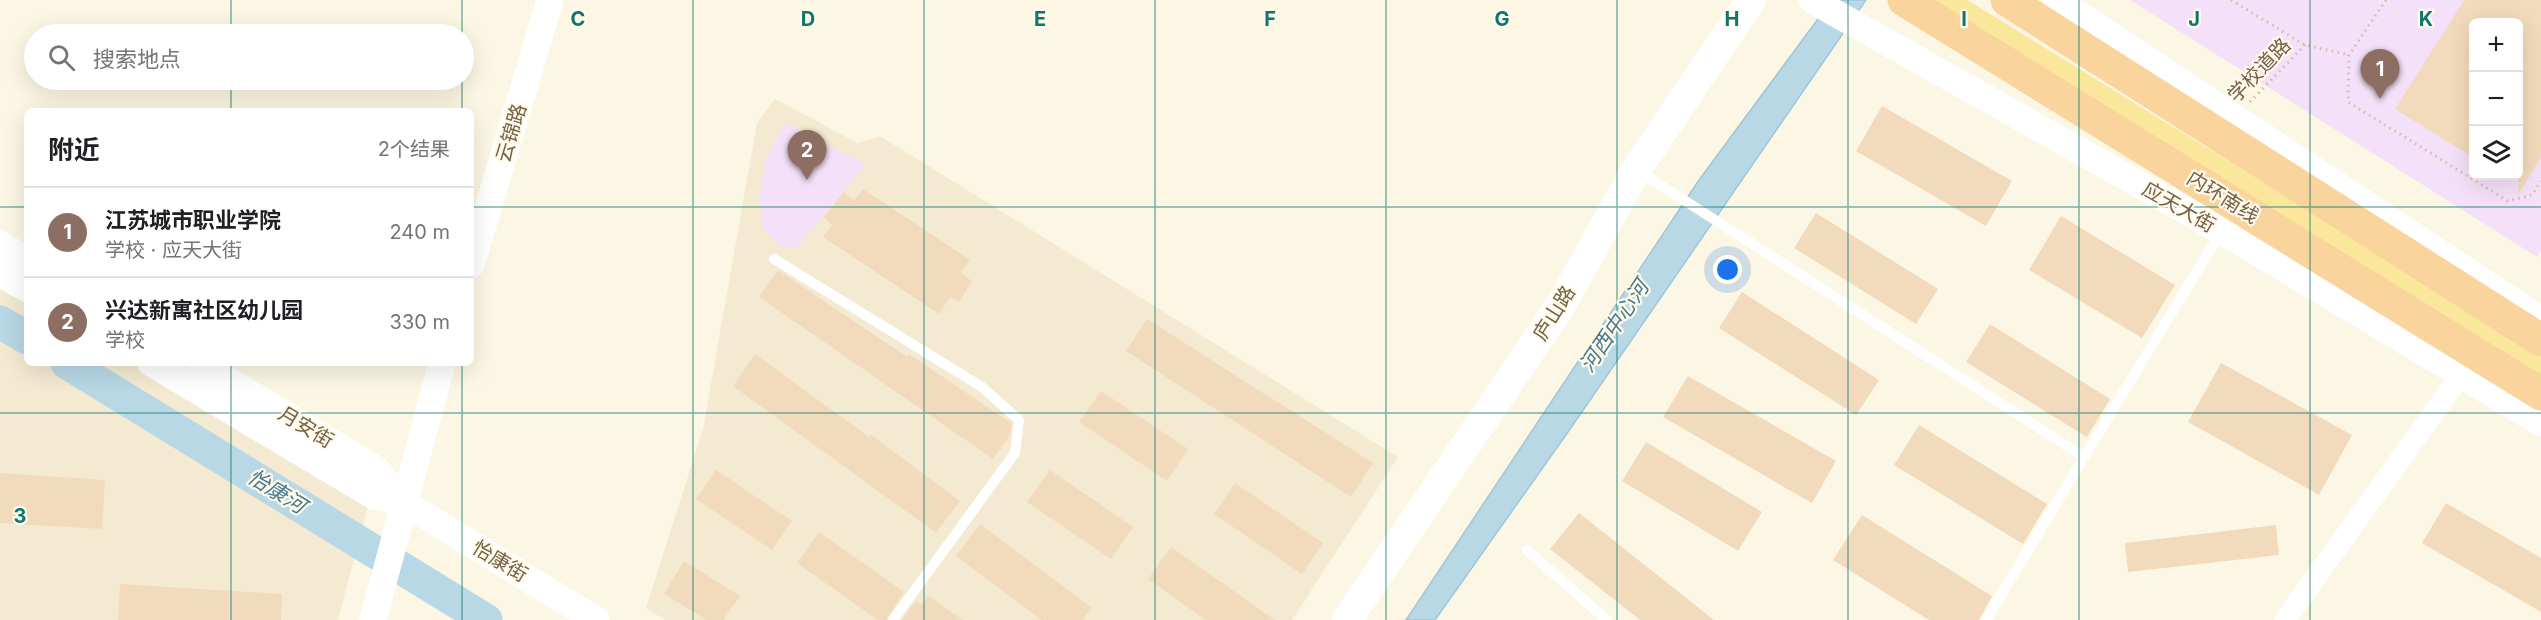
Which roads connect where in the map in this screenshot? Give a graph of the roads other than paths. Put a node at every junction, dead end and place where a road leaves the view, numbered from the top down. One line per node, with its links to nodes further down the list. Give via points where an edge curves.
1 (550, 0): 13 (street, 云锦路)
2 (1751, 0): 10 (main road, 庐山路)
3 (1812, 0): 11 (street, 应天大街)
4 (1895, 0): 9 (highway)
5 (1904, 0): 9 (highway, 内环南线)
6 (1964, 0): 20 (main road)
7 (2007, 0): 19 (highway)
8 (2056, 0): 18 (street)
9 (1936, 10): 24 (main road); 26 (highway, 内环南线)
10 (1643, 174): 28 (lane); 34 (main road, 庐山路, via 1561,305)
11 (2222, 231): 25 (street, 应天大街); 28 (lane)
12 (0, 244): 14 (street)
13 (474, 255)
14 (24, 258)
15 (774, 259): 33 (lane, via 982,387 1019,420 1015,453)
16 (0, 273): 17 (street)
17 (24, 287)
18 (2541, 320)
19 (2541, 340)
20 (2541, 356)
21 (156, 366): 29 (street, via 372,495)
22 (204, 366): 29 (street, 月安街, via 376,469)
23 (441, 366): 29 (street)
24 (2541, 373)
25 (2461, 375): 27 (street, 应天大街); 37 (street)
26 (2541, 394)
27 (2541, 423)
28 (2084, 457): 36 (lane)
29 (403, 502): 31 (street); 32 (street, 怡康街)
30 (1527, 550): 35 (lane)
31 (375, 610)
32 (596, 620)
33 (893, 620)
34 (1347, 620)
35 (1607, 620)
36 (1986, 620)
37 (2285, 620)

